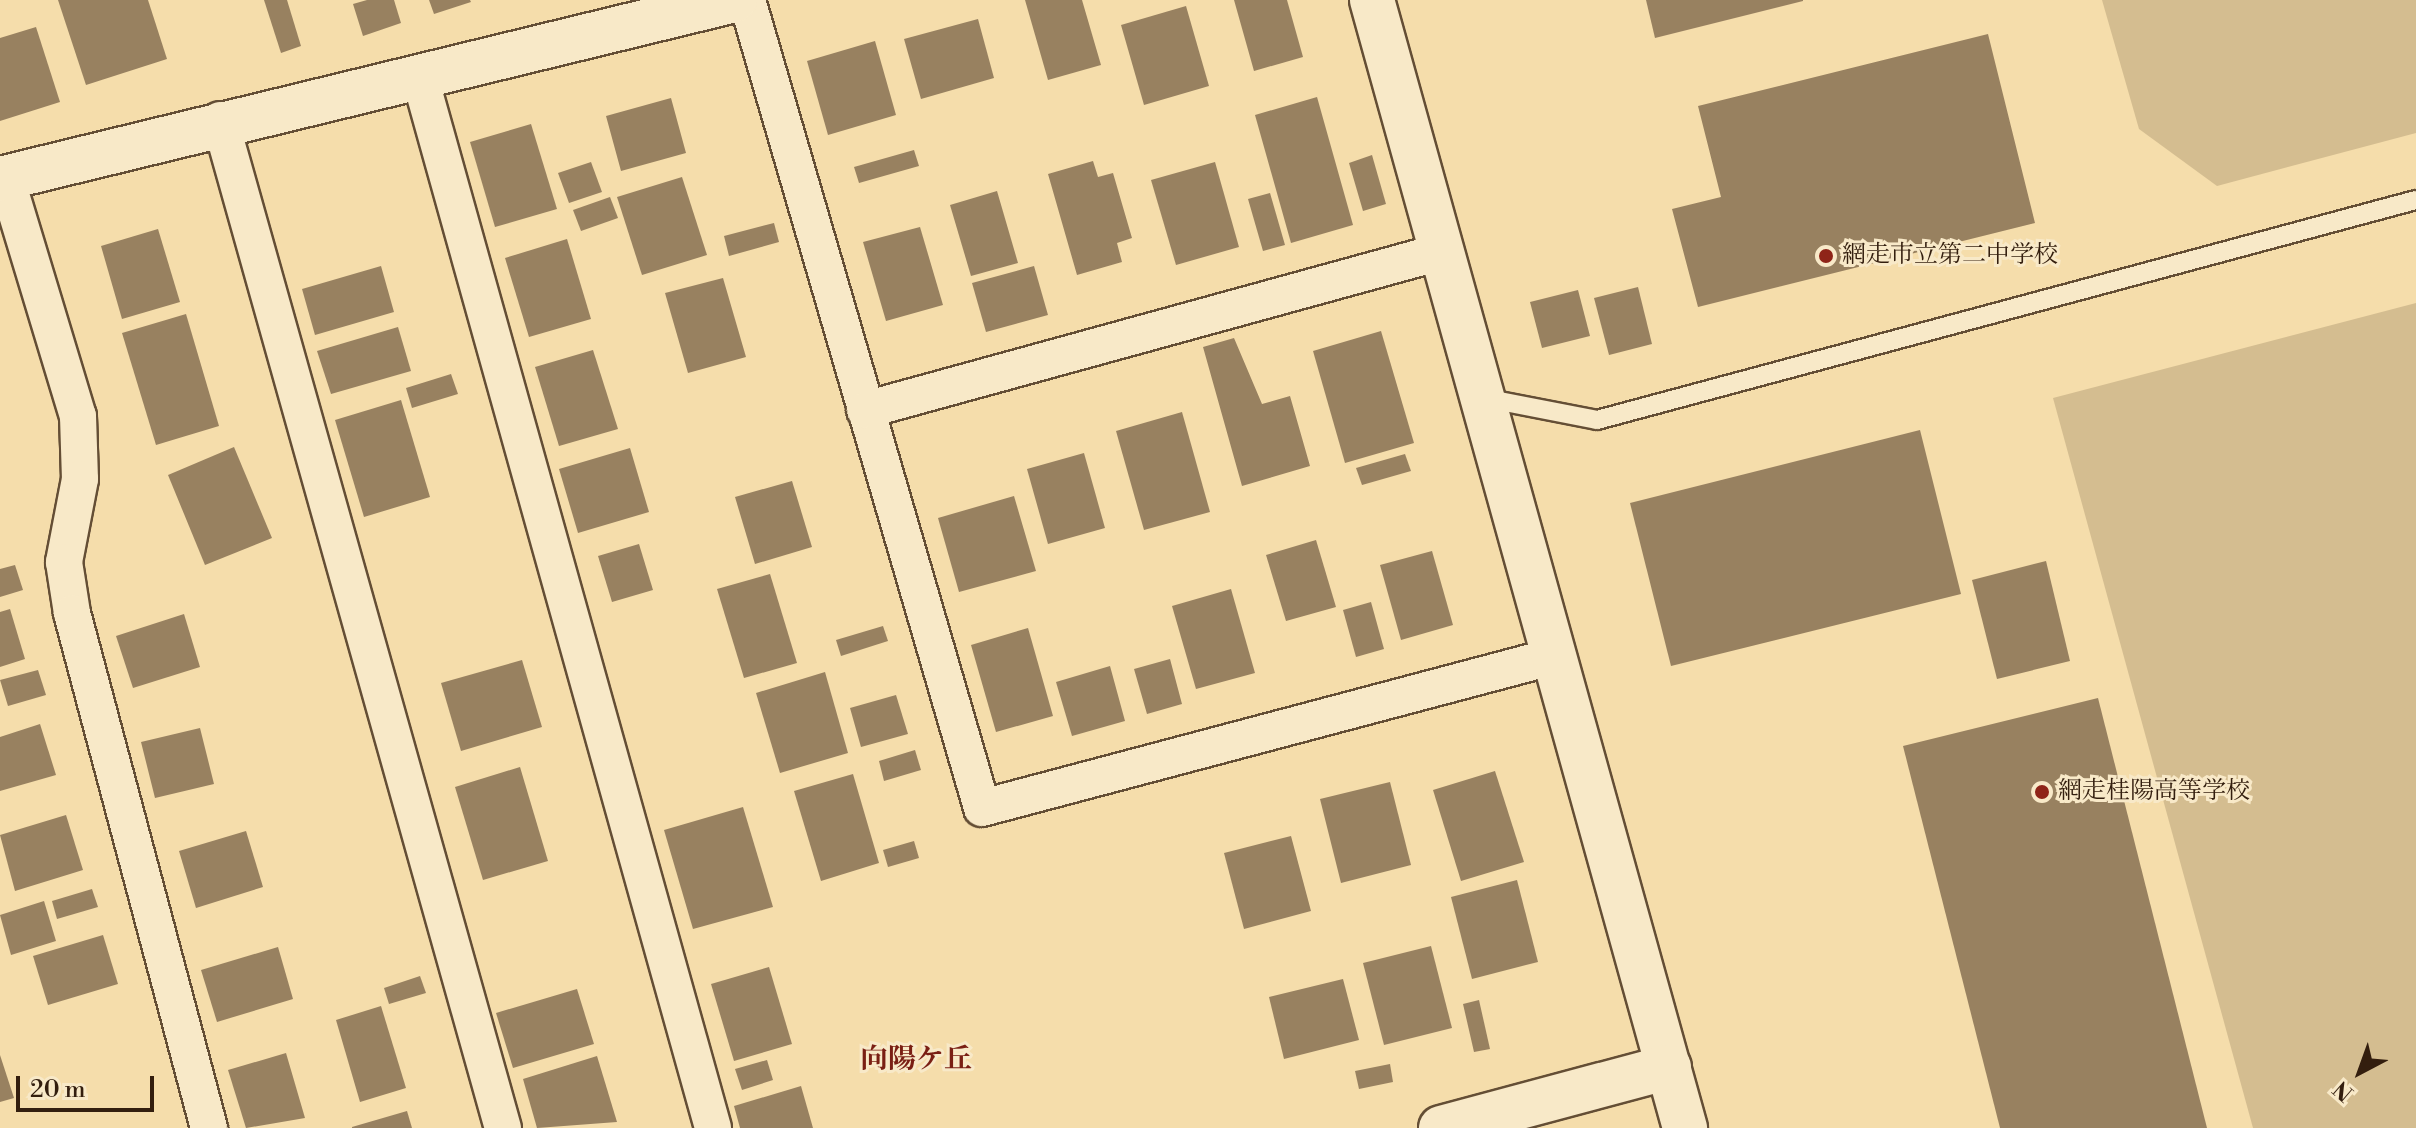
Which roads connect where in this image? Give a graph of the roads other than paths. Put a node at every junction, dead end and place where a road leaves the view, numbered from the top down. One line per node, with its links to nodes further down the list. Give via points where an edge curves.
1 (735, 0): 4 (street)
2 (747, 0): 10 (street)
3 (1372, 0): 8 (street)
4 (419, 74): 5 (street); 15 (street)
5 (220, 120): 6 (street); 14 (street)
6 (3, 179): 13 (street, via 78,416 80,479 64,562 72,613)
7 (2416, 200): 9 (lane, via 1597,420)
8 (1440, 252): 9 (street); 10 (street)
9 (1481, 398): 11 (street)
10 (865, 410): 11 (street, via 982,808)
11 (1555, 656): 12 (street)
12 (1669, 1067): 16 (street); 17 (street)
13 (209, 1128)
14 (503, 1128)
15 (713, 1128)
16 (1441, 1128)
17 (1685, 1128)

